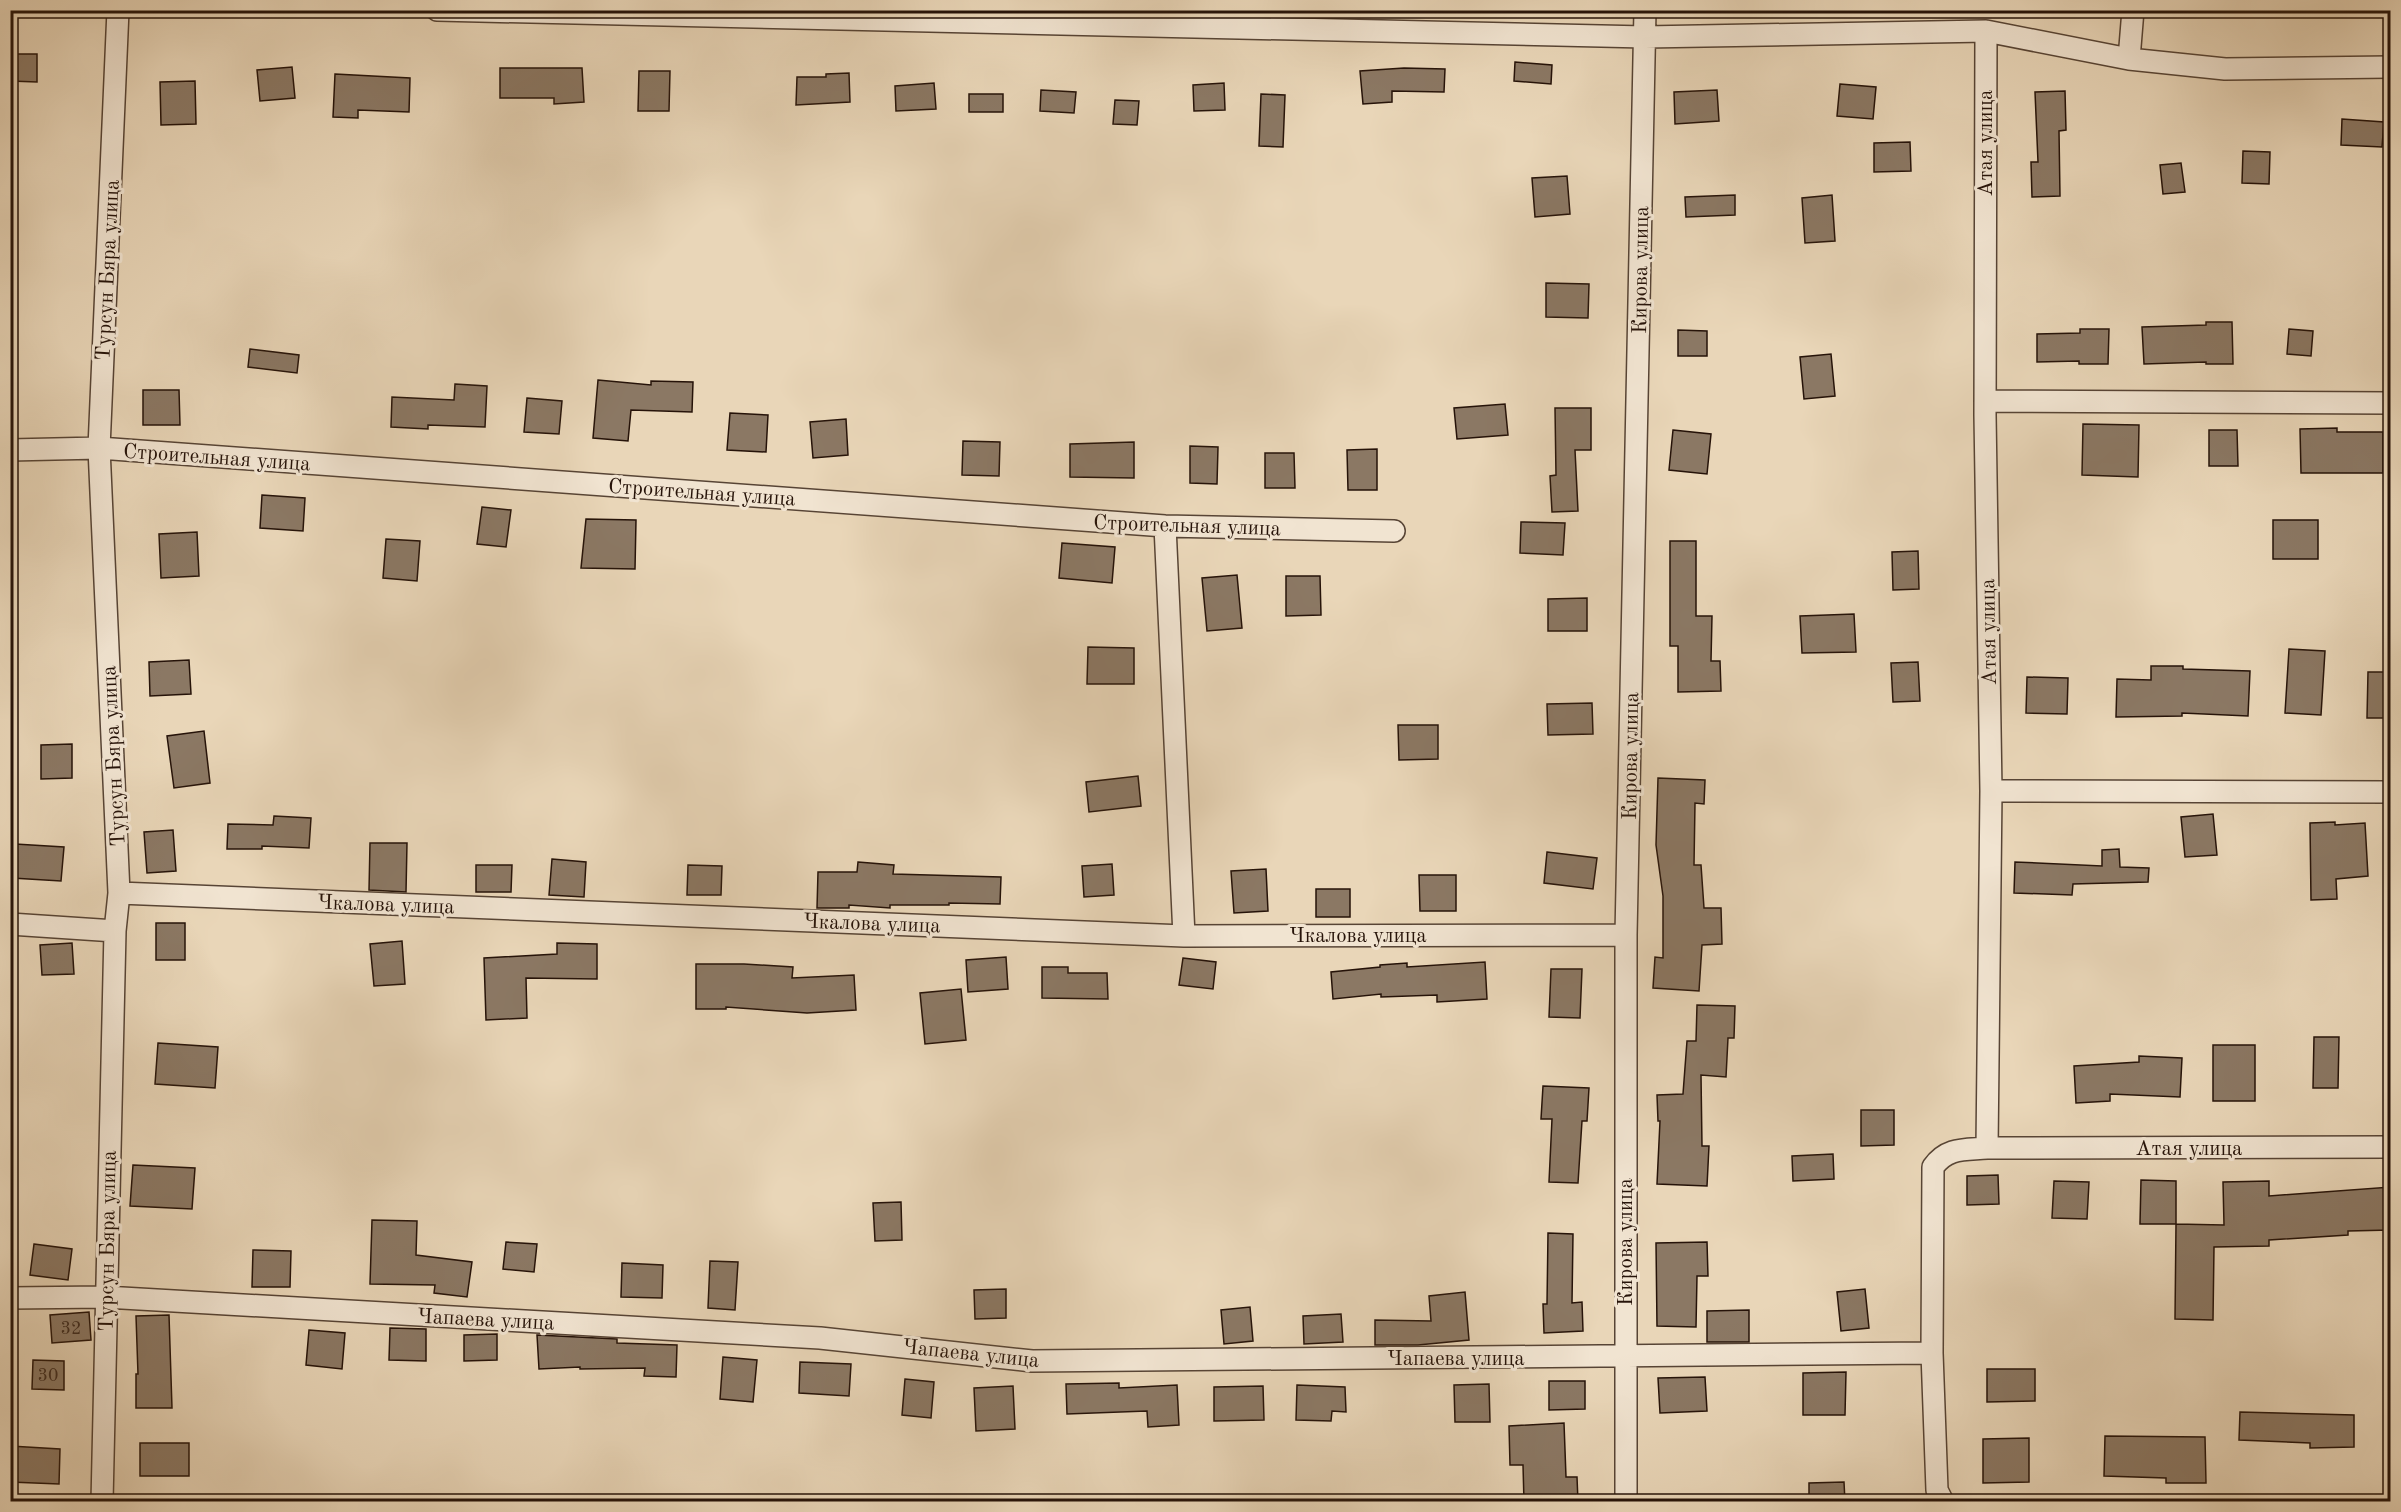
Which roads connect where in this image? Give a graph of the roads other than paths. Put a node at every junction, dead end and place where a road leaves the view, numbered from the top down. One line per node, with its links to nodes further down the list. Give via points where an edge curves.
1 (118, 10): 11 (street, Турсун Бяра улица)
2 (437, 10): 6 (street)
3 (1646, 10): 6 (street, Кирова улица)
4 (2133, 10): 7 (street)
5 (1986, 31): 6 (street); 7 (street); 9 (street, Атая улица)
6 (1645, 37): 20 (street, Кирова улица)
7 (2129, 59): 8 (street, via 2225,69)
8 (2391, 67)
9 (1985, 401): 10 (street); 15 (street, Атая улица)
10 (2391, 403)
11 (99, 448): 12 (street, Строительная улица); 13 (street, Строительная улица); 17 (street, Турсун Бяра улица)
12 (10, 450)
13 (1165, 526): 14 (street, Строительная улица); 21 (street)
14 (1394, 531)
15 (1990, 791): 16 (street); 22 (street, Атая улица)
16 (2391, 792)
17 (119, 893): 19 (street, Турсун Бяра улица); 21 (street, Чкалова улица)
18 (10, 924): 19 (street)
19 (115, 931): 24 (street, Турсун Бяра улица)
20 (1626, 935): 21 (street, Чкалова улица); 27 (street, Кирова улица)
21 (1184, 936)
22 (1987, 1148): 23 (street, Атая улица); 26 (street, Атая улица, via 1953,1150 1940,1157 1933,1167)
23 (2391, 1148)
24 (105, 1297): 25 (street, Чапаева улица); 27 (street, Чапаева улица, via 820,1338 1032,1361); 28 (street, Турсун Бяра улица)
25 (10, 1298)
26 (1932, 1353): 27 (street, Чапаева улица); 30 (street, Атая улица, via 1937,1490)
27 (1625, 1357): 29 (street, Кирова улица)
28 (102, 1502)
29 (1626, 1502)
30 (1943, 1502)

